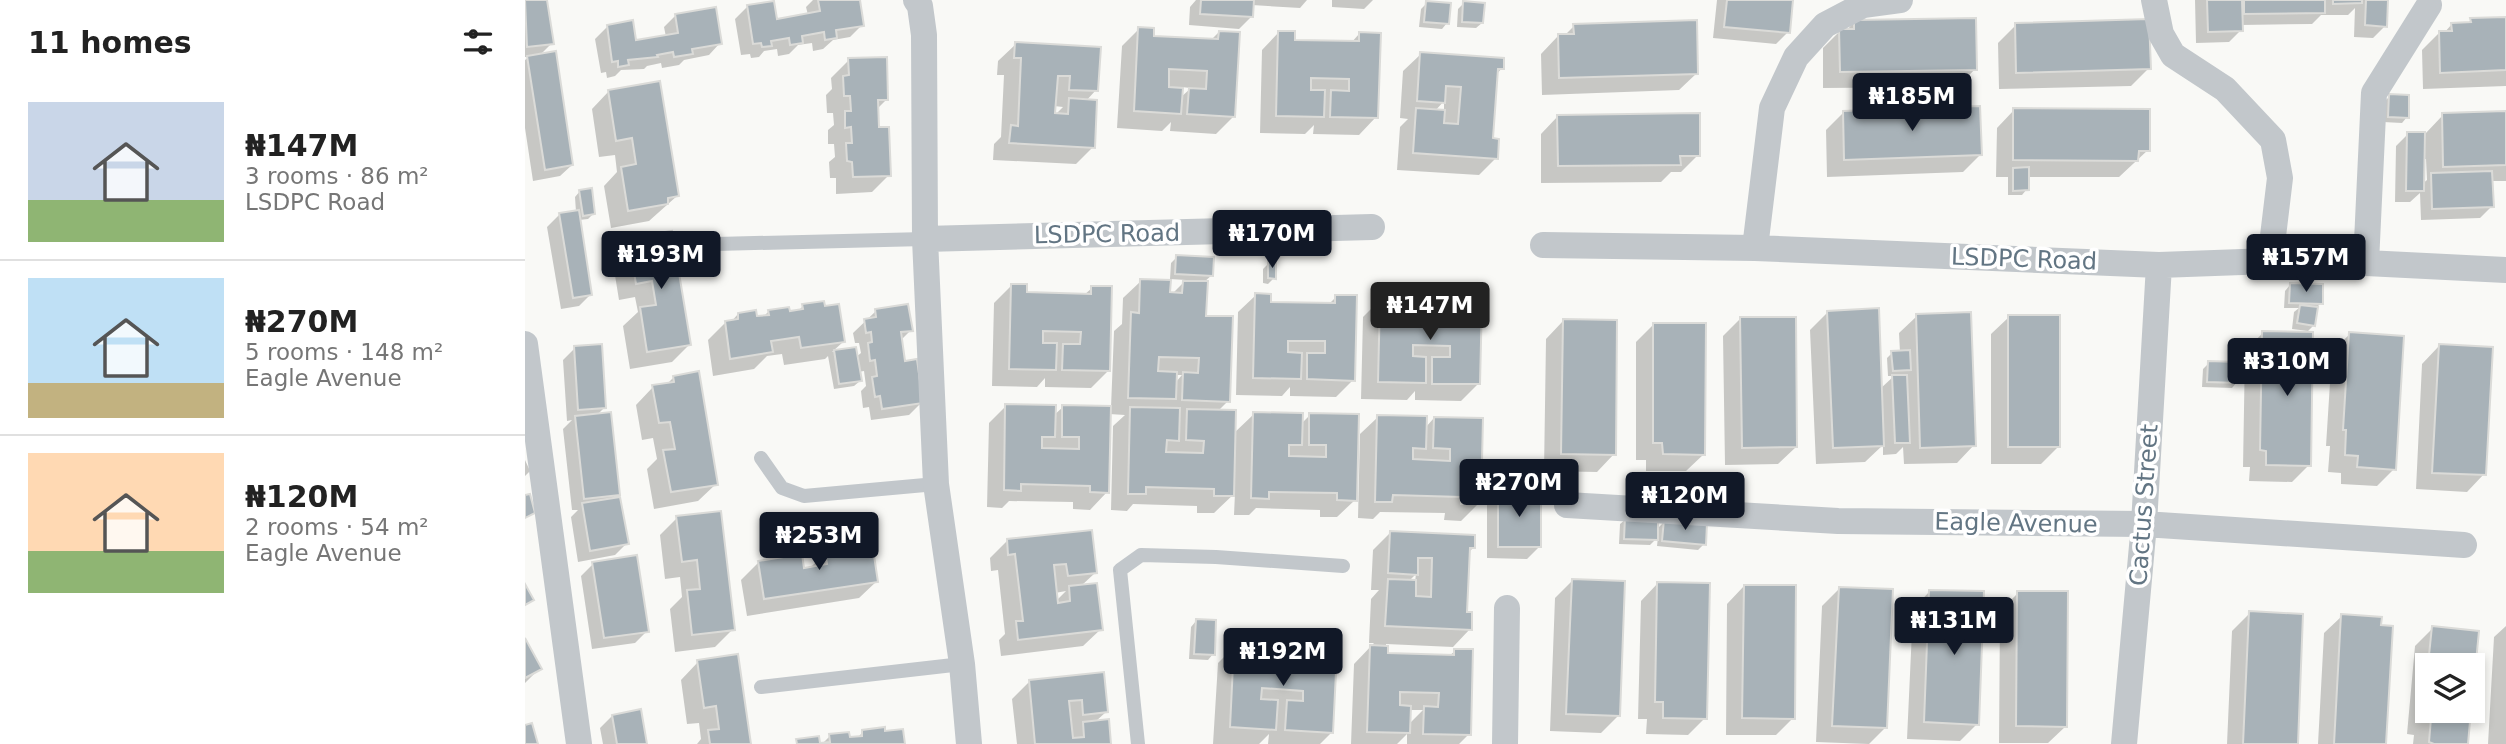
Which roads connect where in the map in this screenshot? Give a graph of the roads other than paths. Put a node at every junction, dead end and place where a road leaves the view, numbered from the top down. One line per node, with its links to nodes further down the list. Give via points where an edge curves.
1 (916, 0): 6 (street, via 924,35)
2 (1900, 0): 9 (street, via 1863,5 1825,24 1797,57 1772,108)
3 (2154, 0): 10 (street, via 2161,34 2173,55 2225,89 2273,140 2280,178)
4 (2429, 5): 11 (street, via 2374,93)
5 (1372, 227): 6 (street, LSDPC Road)
6 (925, 239): 7 (lane); 17 (street)
7 (716, 244)
8 (1543, 245): 9 (street, LSDPC Road)
9 (1755, 248): 12 (street, LSDPC Road)
10 (2270, 261): 11 (street, LSDPC Road); 12 (street, LSDPC Road)
11 (2367, 263): 13 (street, LSDPC Road)
12 (2159, 265): 19 (street, Cactus Street)
13 (2506, 270)
14 (525, 344): 15 (street)
15 (529, 409): 25 (street)
16 (761, 458): 17 (lane, via 782,488 804,496)
17 (936, 484): 23 (street)
18 (1567, 505): 19 (street, Eagle Avenue, via 1838,521)
19 (2144, 524): 20 (street, Eagle Avenue); 29 (street, Cactus Street)
20 (2464, 545)
21 (1343, 566): 27 (lane, via 1141,555 1120,570)
22 (1507, 608): 28 (street)
23 (962, 664): 24 (lane); 26 (street)
24 (761, 687)
25 (579, 744)
26 (969, 744)
27 (1138, 744)
28 (1505, 744)
29 (2124, 744)

